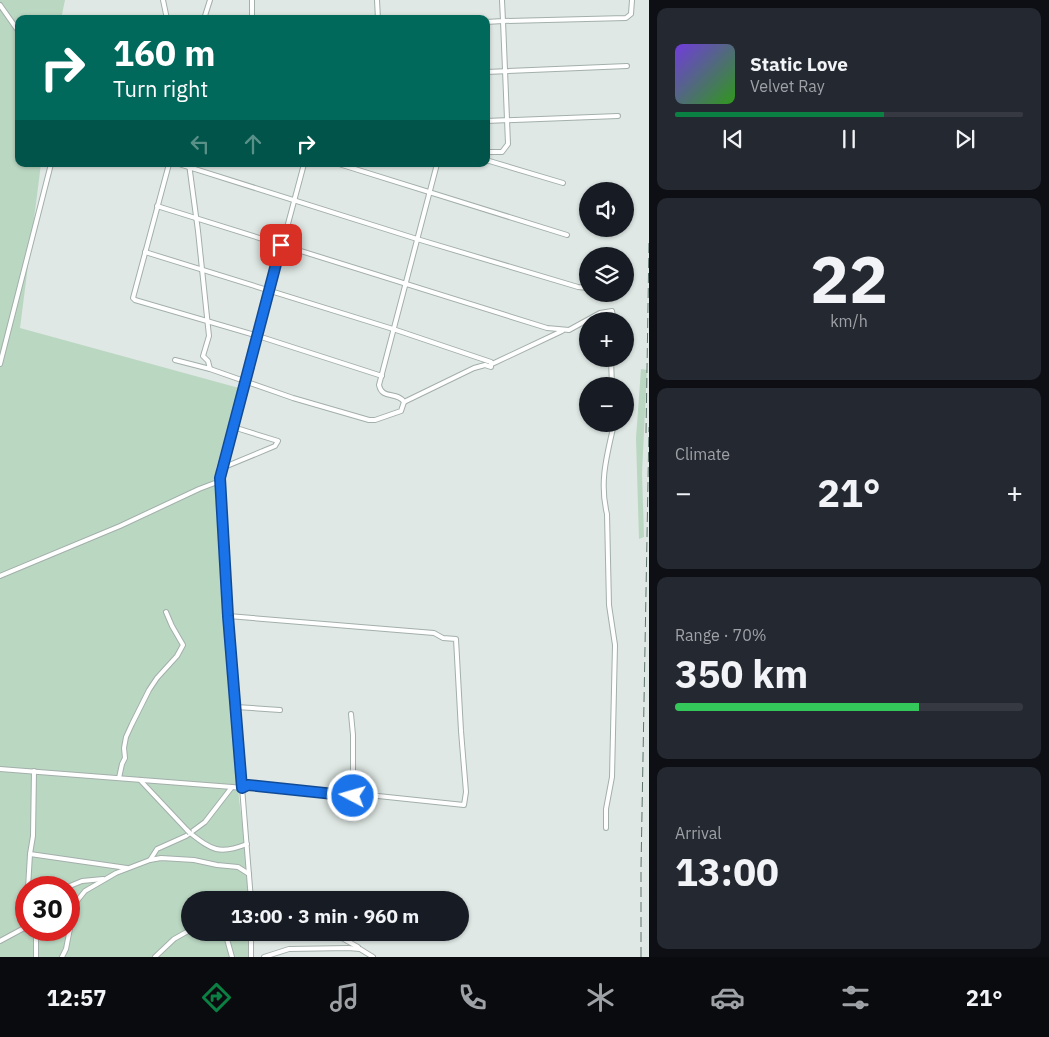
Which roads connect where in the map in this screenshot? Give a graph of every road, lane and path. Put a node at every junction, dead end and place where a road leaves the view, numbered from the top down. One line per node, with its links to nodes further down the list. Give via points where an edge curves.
1 (163, 0): 8 (street)
2 (210, 0): 9 (street)
3 (252, 0): 10 (street)
4 (377, 0): 11 (street)
5 (502, 0): 13 (street)
6 (632, 0): 13 (street, via 631,14 626,18)
7 (0, 6): 14 (street)
8 (166, 15)
9 (205, 15)
10 (252, 15)
11 (378, 15)
12 (490, 22): 13 (street)
13 (503, 22): 16 (street)
14 (15, 27)
15 (627, 66): 16 (street)
16 (505, 71): 17 (street); 19 (street)
17 (490, 72)
18 (618, 116): 19 (street)
19 (508, 120): 20 (street); 21 (street, via 508,146 502,152)
20 (490, 121)
21 (490, 152)
22 (490, 161): 30 (street)
23 (50, 167): 49 (street)
24 (168, 167): 33 (street)
25 (189, 167): 34 (street)
26 (195, 167): 32 (street)
27 (303, 167): 32 (street)
28 (348, 167): 31 (street)
29 (436, 167): 31 (street)
30 (563, 183)
31 (429, 193): 35 (street); 36 (street)
32 (293, 201): 36 (street); 37 (street)
33 (157, 206): 34 (street); 38 (street)
34 (196, 218): 37 (street); 39 (street)
35 (567, 235)
36 (417, 239): 40 (street); 41 (street)
37 (281, 245): 40 (street); 42 (street)
38 (145, 252): 39 (street); 43 (street, via 134,300)
39 (202, 270): 42 (street); 43 (street)
40 (404, 285): 45 (street); 46 (street)
41 (579, 287)
42 (269, 292): 45 (street); 47 (street)
43 (207, 322): 47 (street); 51 (street, via 209,336 203,356)
44 (579, 325): 46 (street)
45 (393, 329): 50 (street, via 489,360); 52 (street)
46 (562, 330): 50 (street)
47 (258, 336): 52 (street); 53 (street)
48 (175, 360): 51 (street)
49 (0, 364)
50 (492, 364): 54 (street, via 491,367 474,368)
51 (210, 369): 53 (street)
52 (382, 376): 54 (street, via 381,391 398,396)
53 (245, 382): 54 (street, via 369,420 395,414 403,408); 55 (street)
54 (404, 402)
55 (233, 427): 57 (street); 57 (street, via 278,441 275,446)
56 (612, 432): 72 (street, via 603,478 615,645 612,777)
57 (222, 468): 58 (street)
58 (220, 481): 59 (street); 61 (street)
59 (0, 576)
60 (166, 612): 67 (street, via 183,645 149,690 132,724 126,737 126,758)
61 (228, 616): 62 (street); 71 (street, via 368,627 456,639 466,792 464,804)
62 (236, 707): 63 (street); 70 (street)
63 (280, 710)
64 (350, 714): 71 (street)
65 (0, 769): 66 (street)
66 (34, 771): 67 (street); 74 (street)
67 (119, 778): 68 (street)
68 (140, 780): 69 (street); 73 (street, via 188,832 213,850 234,849)
69 (232, 787): 70 (street); 75 (street, via 206,822 186,836 157,849)
70 (242, 788): 71 (street, via 248,785); 73 (street)
71 (353, 796)
72 (606, 828)
73 (247, 844): 77 (street)
74 (30, 854): 76 (street); 78 (street)
75 (150, 860): 76 (street); 77 (street, via 194,860 238,867)
76 (129, 868): 79 (street)
77 (249, 874): 81 (street)
78 (29, 876)
79 (105, 879): 80 (street); 91 (street, via 85,891 77,901)
80 (80, 882)
81 (250, 891)
82 (15, 933): 84 (street)
83 (181, 935): 92 (street)
84 (0, 941)
85 (36, 941): 90 (street)
86 (228, 941): 93 (street)
87 (251, 941): 94 (street)
88 (346, 941): 89 (street)
89 (360, 949): 95 (street, via 289,950); 96 (street)
90 (36, 957)
91 (62, 957)
92 (155, 957)
93 (232, 957)
94 (251, 957)
95 (264, 957)
96 (374, 957)

